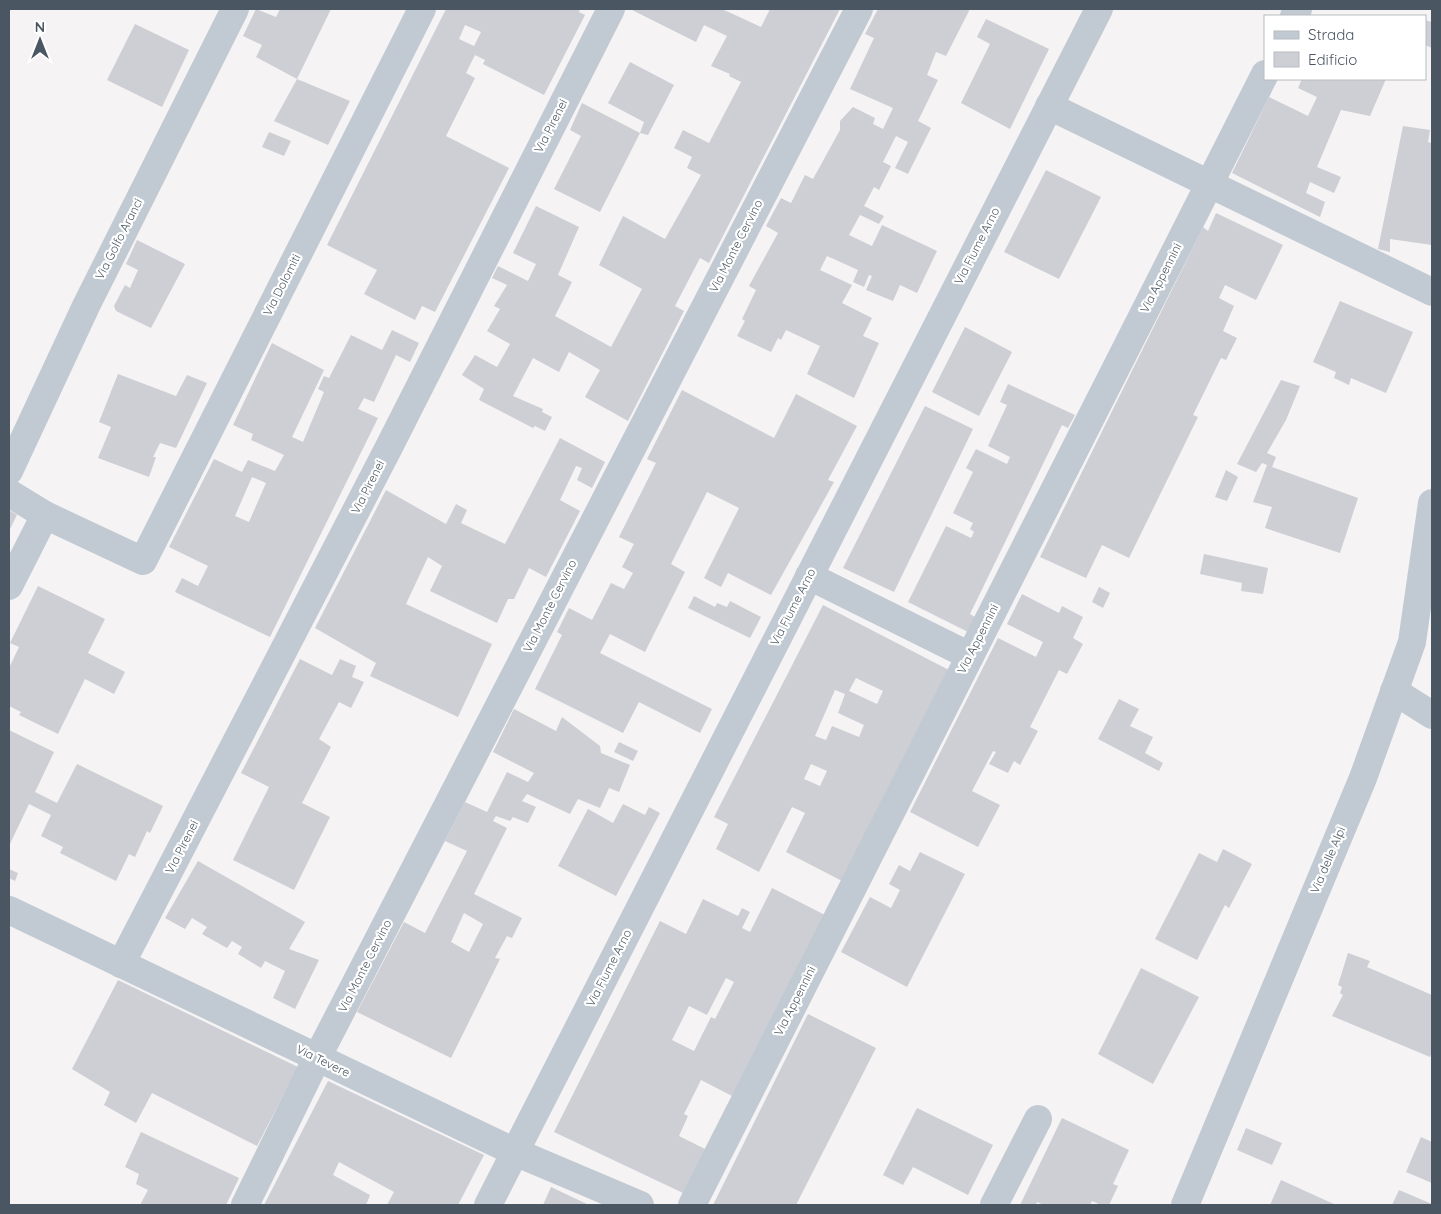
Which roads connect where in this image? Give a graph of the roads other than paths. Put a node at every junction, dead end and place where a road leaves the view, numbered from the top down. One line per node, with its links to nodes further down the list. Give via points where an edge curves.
1 (235, 9): 10 (street, Via Golfo Aranci, via 86,306)
2 (422, 9): 13 (street, Via Dolomiti, via 142,561)
3 (611, 9): 20 (street, Via Pirenei)
4 (859, 9): 21 (street, Via Monte Cervino)
5 (1099, 9): 7 (street, Via Fiume Arno)
6 (1264, 76): 8 (street, Via Appennini)
7 (1049, 106): 8 (street); 14 (street, Via Fiume Arno)
8 (1209, 184): 9 (street); 16 (street, Via Appennini)
9 (1432, 292)
10 (9, 471)
11 (9, 493): 13 (street)
12 (1432, 503): 17 (street, Via delle Alpi, via 1412,642)
13 (45, 514): 15 (street)
14 (809, 576): 16 (street); 23 (street, Via Fiume Arno)
15 (9, 586)
16 (970, 656): 27 (street, Via Appennini)
17 (1394, 691): 18 (street); 29 (street, Via delle Alpi, via 1362,778)
18 (1432, 715)
19 (9, 910): 20 (street, Via Tevere)
20 (121, 964): 21 (street, Via Tevere)
21 (317, 1058): 23 (street, Via Tevere); 24 (street, Via Monte Cervino)
22 (1038, 1119): 28 (street)
23 (515, 1152): 25 (street, Via Fiume Arno); 26 (street, Via Tevere)
24 (245, 1205)
25 (488, 1205)
26 (640, 1205)
27 (692, 1205)
28 (994, 1205)
29 (1184, 1205)

